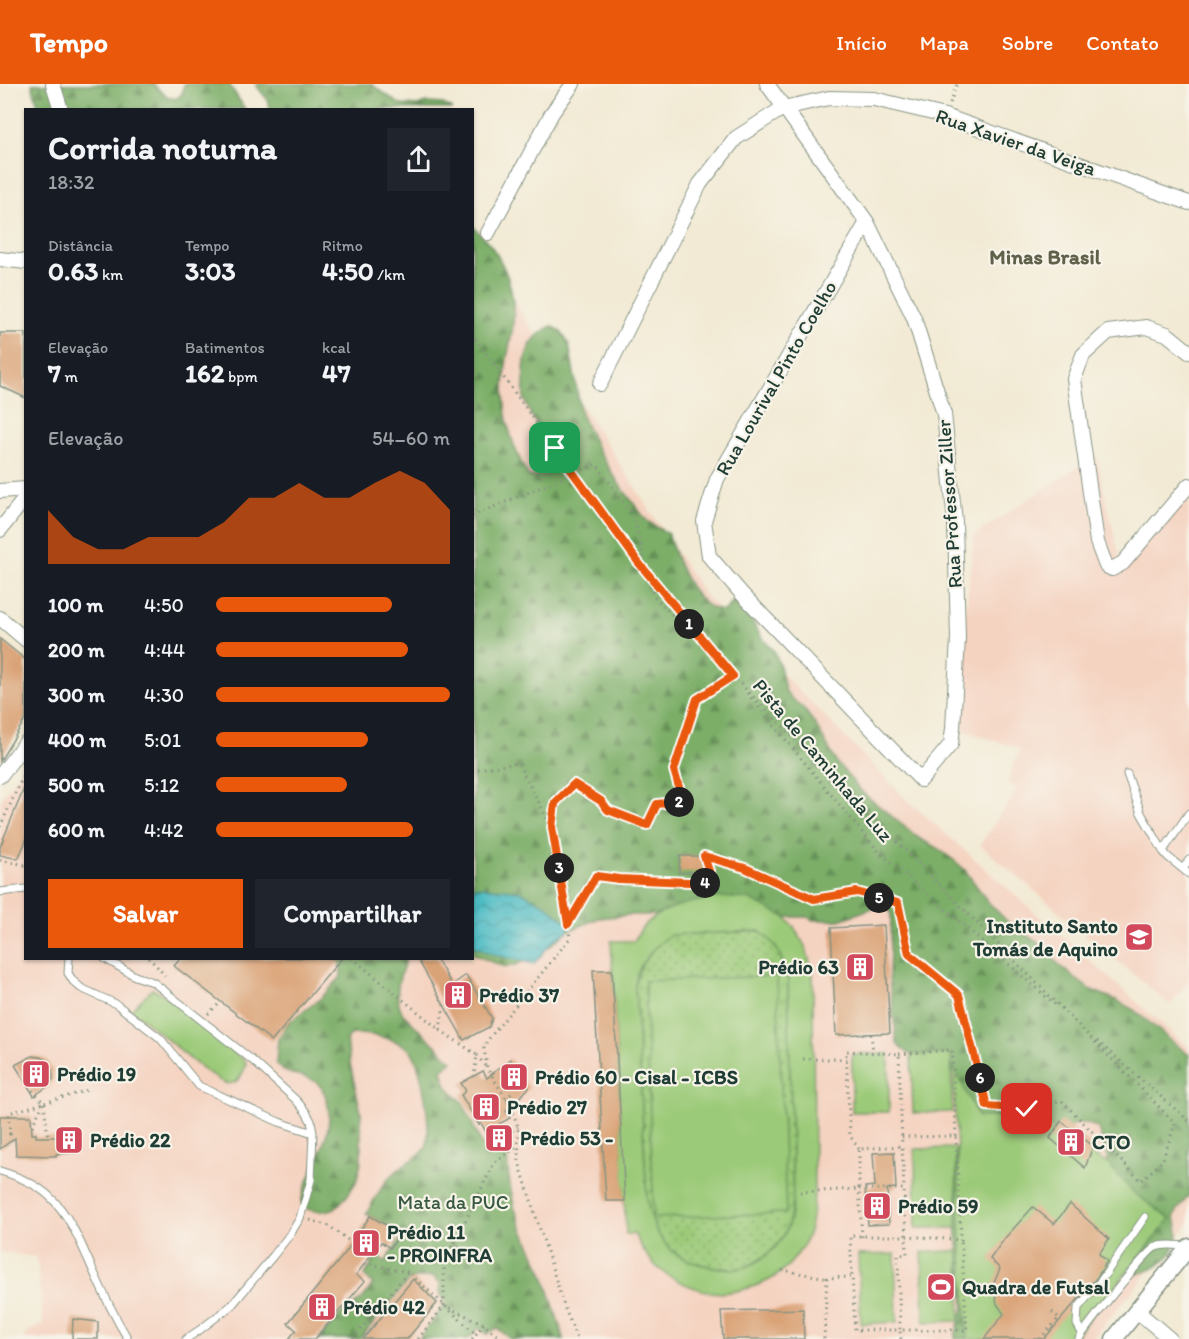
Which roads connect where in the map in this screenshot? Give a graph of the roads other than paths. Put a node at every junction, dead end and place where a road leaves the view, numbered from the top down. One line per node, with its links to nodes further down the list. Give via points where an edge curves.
1 (53, 84): 4 (street)
2 (573, 84): 8 (street, via 552,113)
3 (766, 84): 5 (street, Rua Professor Ziller)
4 (59, 108)
5 (783, 108): 6 (street, Rua Xavier da Veiga, via 829,98 874,99 945,116); 7 (street, Rua Professor Ziller); 12 (street, Rua Xavier da Veiga, via 736,138 700,184)
6 (1189, 203)
7 (867, 222): 23 (street, Rua Professor Ziller, via 914,318 944,414 955,522 958,638 951,744); 23 (street, Rua Lourival Pinto Coelho, via 717,478 704,520 709,556)
8 (488, 233)
9 (0, 259): 10 (street)
10 (24, 262)
11 (1189, 352): 13 (street, via 1167,334 1146,327 1108,332 1083,355 1074,379 1097,542 1106,566 1112,569 1123,564)
12 (600, 384)
13 (1189, 485)
14 (24, 489): 15 (street)
15 (0, 491)
16 (24, 500): 17 (street)
17 (0, 530)
18 (0, 618): 19 (street)
19 (24, 638)
20 (24, 745): 22 (street)
21 (1127, 774): 25 (lane, via 1141,813)
22 (0, 776)
23 (921, 780)
24 (1189, 813): 25 (lane)
25 (1163, 851): 27 (lane)
26 (1189, 860): 27 (lane)
27 (1186, 872)
28 (24, 889): 29 (lane)
29 (0, 892)
30 (69, 960): 32 (lane, via 68,973 73,981 116,1005 160,1038 199,1086)
31 (107, 960): 32 (lane, via 153,982 252,1060 296,1100 306,1112)
32 (313, 1133): 39 (lane, via 311,1180 300,1218 291,1233 232,1305)
33 (0, 1171): 38 (lane, via 20,1177 60,1207)
34 (1145, 1217): 37 (lane, via 1078,1308)
35 (1189, 1247): 36 (street); 37 (lane, via 1153,1247)
36 (1137, 1311): 40 (street); 41 (street)
37 (1081, 1336)
38 (128, 1339)
39 (186, 1339)
40 (1114, 1339)
41 (1170, 1339)

